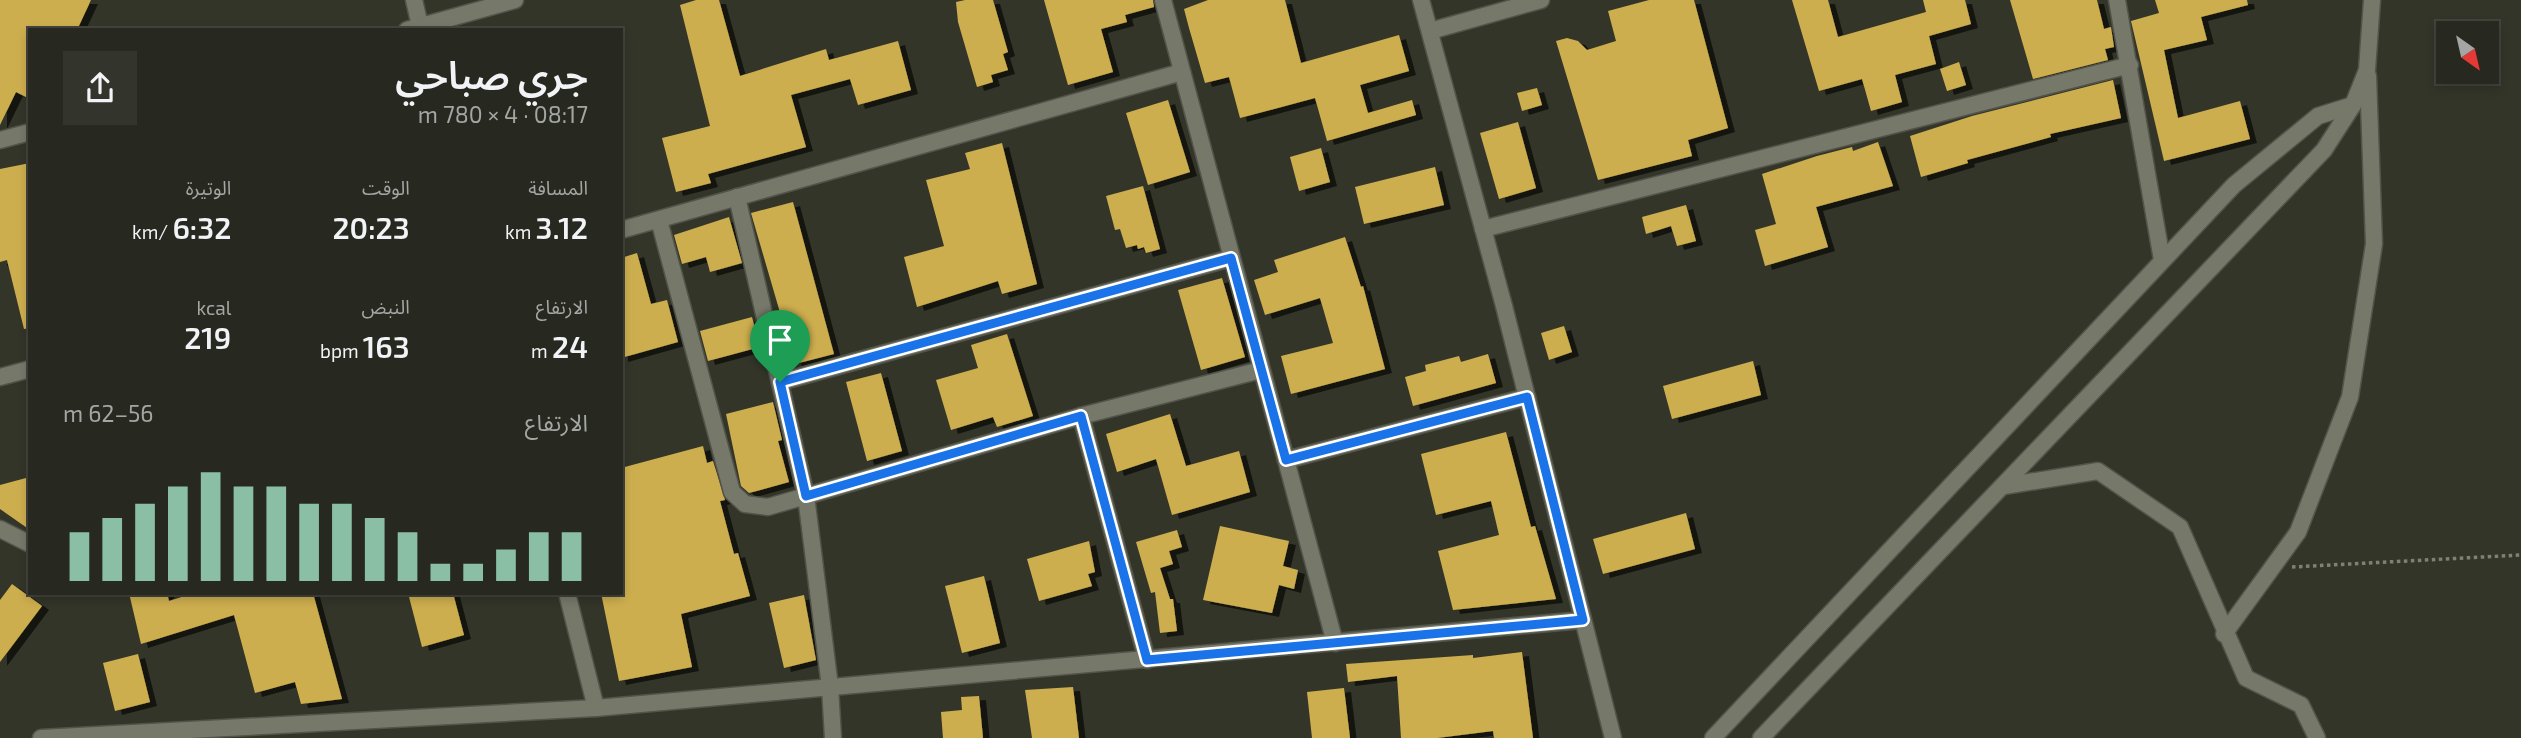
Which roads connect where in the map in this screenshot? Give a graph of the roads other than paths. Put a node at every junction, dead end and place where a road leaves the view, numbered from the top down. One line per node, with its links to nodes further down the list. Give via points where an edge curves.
1 (414, 0): 8 (street)
2 (514, 0): 9 (street)
3 (1163, 0): 13 (street)
4 (1421, 0): 10 (street)
5 (1541, 0): 10 (street)
6 (2117, 0): 11 (street)
7 (2372, 0): 12 (street)
8 (416, 28)
9 (419, 28)
10 (1430, 31): 20 (street)
11 (2130, 65): 20 (street); 22 (street)
12 (2367, 70): 14 (street); 36 (street, via 2374,244 2350,397 2298,532)
13 (1182, 72): 17 (street); 21 (street)
14 (2353, 105): 22 (street, via 2318,116 2291,136); 30 (street, via 2324,150)
15 (28, 133): 16 (street)
16 (0, 140)
17 (737, 197): 18 (street); 26 (street)
18 (659, 220): 19 (street); 31 (street, via 732,492 745,505 760,508)
19 (623, 229)
20 (1483, 229): 27 (street)
21 (1231, 258): 24 (street); 26 (street)
22 (2162, 260): 44 (street)
23 (28, 370): 25 (street)
24 (1261, 370): 28 (street); 29 (street)
25 (0, 377)
26 (780, 382): 31 (street)
27 (1527, 397): 29 (street); 35 (street)
28 (1081, 416): 31 (street); 38 (street)
29 (1286, 460): 37 (street)
30 (2004, 486): 36 (street, via 2098,471 2180,527); 45 (street)
31 (806, 496): 39 (street)
32 (0, 529): 33 (street)
33 (28, 543)
34 (568, 595): 40 (street)
35 (1583, 620): 37 (street); 43 (street)
36 (2224, 634): 46 (street, via 2246,678 2301,705)
37 (1335, 643): 38 (street)
38 (1147, 660): 39 (street)
39 (830, 687): 40 (street); 42 (street)
40 (596, 708): 41 (street)
41 (41, 738)
42 (833, 738)
43 (1613, 738)
44 (1713, 738)
45 (1761, 738)
46 (2317, 738)

